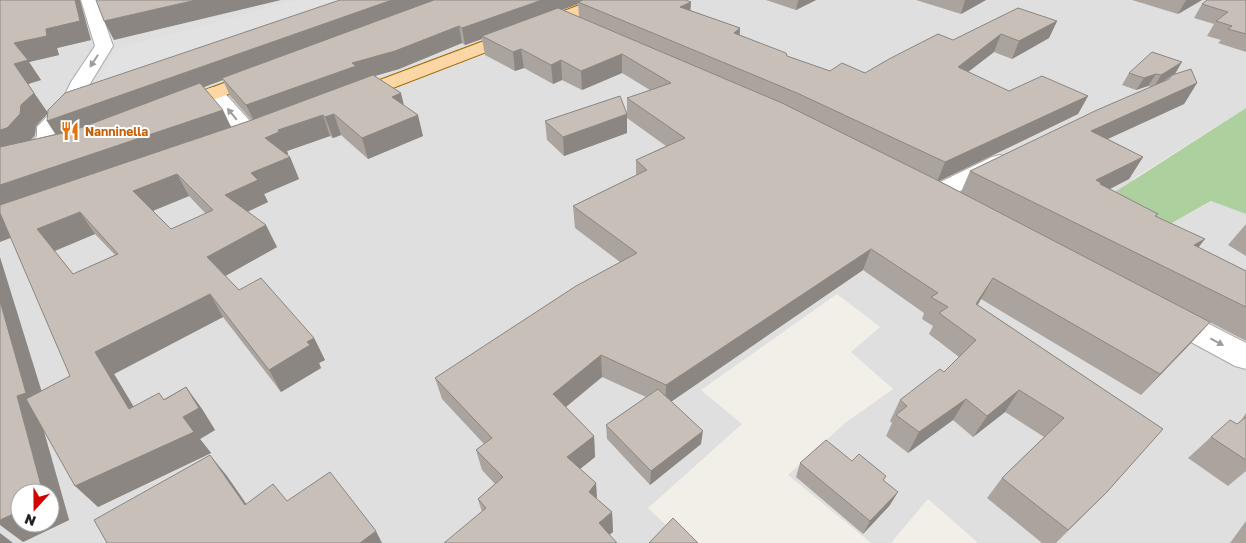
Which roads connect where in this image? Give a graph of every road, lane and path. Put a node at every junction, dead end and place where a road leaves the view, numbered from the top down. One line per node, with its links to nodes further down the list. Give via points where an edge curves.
1 (608, 0): 5 (main road)
2 (97, 3): 10 (street, one-way to 10, via 104,46 71,104 48,127 48,138)
3 (278, 69): 4 (main road)
4 (214, 93): 6 (main road); 7 (street, one-way to 4)
5 (331, 104)
6 (159, 114)
7 (250, 135)
8 (67, 147): 10 (main road)
9 (1016, 155): 11 (street, via 928,189)
10 (19, 159)
11 (962, 207)
12 (1152, 307): 13 (street, one-way to 13)
13 (1246, 357)

